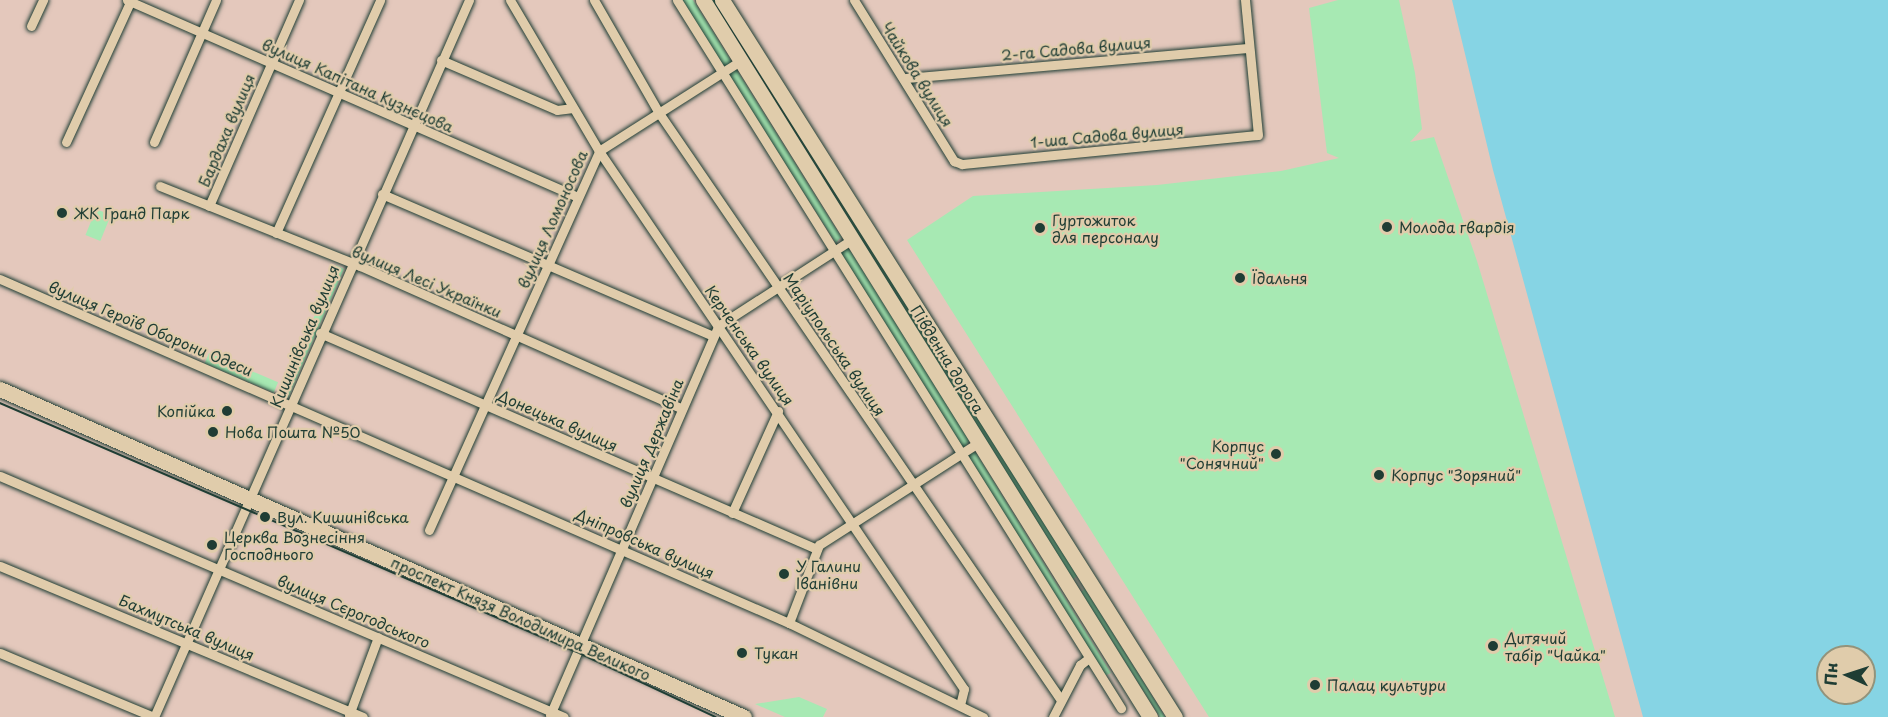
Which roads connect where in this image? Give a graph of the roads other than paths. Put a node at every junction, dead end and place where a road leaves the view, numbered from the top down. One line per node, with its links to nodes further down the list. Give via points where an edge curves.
1 (43, 0): 14 (street)
2 (130, 0): 15 (street, вулиця Капітана Кузнєцова); 26 (street)
3 (216, 0): 15 (street)
4 (299, 0): 19 (street, Бардаха вулиця)
5 (380, 0): 22 (street)
6 (469, 0): 17 (street, Кишинівська вулиця)
7 (510, 0): 23 (street, Керченська вулиця)
8 (594, 0): 24 (street, Маріупольська вулиця)
9 (677, 0): 20 (street)
10 (703, 0): 18 (main road, Південна дорога)
11 (722, 0): 64 (main road, Південна дорога)
12 (854, 0): 21 (street, Чайкова вулиця)
13 (1245, 0): 16 (street)
14 (31, 26)
15 (201, 33): 19 (street, вулиця Капітана Кузнєцова); 27 (street)
16 (1250, 48): 21 (street, 2-га Садова вулиця); 29 (street, 1-ша Садова вулиця, via 1258,135)
17 (441, 60): 23 (street, via 557,110); 25 (street, Кишинівська вулиця)
18 (742, 60): 20 (street, вулиця Ломоносова); 35 (main road, Південна дорога)
19 (271, 63): 22 (street, вулиця Капітана Кузнєцова); 33 (street, Бардаха вулиця)
20 (721, 73): 24 (street, вулиця Ломоносова); 36 (street)
21 (904, 78): 29 (street, Чайкова вулиця)
22 (338, 92): 25 (street, вулиця Капітана Кузнєцова); 34 (street)
23 (573, 108): 28 (street, Керченська вулиця)
24 (659, 113): 28 (street, вулиця Ломоносова); 40 (street, Маріупольська вулиця)
25 (412, 125): 31 (street, Кишинівська вулиця); 32 (street, вулиця Капітана Кузнєцова)
26 (66, 142)
27 (154, 142)
28 (599, 151): 32 (street, вулиця Ломоносова); 41 (street, Керченська вулиця)
29 (958, 163)
30 (160, 186): 33 (street, вулиця Лесі Українки)
31 (382, 194): 37 (street, Кишинівська вулиця); 38 (street)
32 (577, 197): 38 (street, вулиця Ломоносова)
33 (209, 206): 34 (street, вулиця Лесі Українки)
34 (276, 233): 37 (street, вулиця Лесі Українки)
35 (851, 240): 36 (street, вулиця Державіна); 50 (main road, Південна дорога)
36 (834, 250): 40 (street, вулиця Державіна); 51 (street)
37 (350, 265): 42 (street, Кишинівська вулиця); 43 (street, вулиця Лесі Українки)
38 (546, 267): 43 (street, вулиця Ломоносова); 44 (street)
39 (0, 279): 46 (street, вулиця Героїв Оборони Одеси)
40 (778, 286): 41 (street, вулиця Державіна); 55 (street, Маріупольська вулиця)
41 (718, 326): 44 (street, вулиця Державіна); 49 (street, Керченська вулиця)
42 (320, 333): 46 (street, Кишинівська вулиця); 47 (street, Донецька вулиця)
43 (517, 336): 47 (street, вулиця Ломоносова); 48 (street, вулиця Лесі Українки)
44 (712, 336): 48 (street, вулиця Державіна)
45 (0, 389): 56 (main road, проспект Князя Володимира Великого)
46 (291, 404): 53 (street, Дніпровська вулиця); 56 (street, Кишинівська вулиця)
47 (486, 404): 53 (street, вулиця Ломоносова); 54 (street, Донецька вулиця)
48 (681, 408): 54 (street, вулиця Державіна)
49 (778, 411): 57 (street); 58 (street, Керченська вулиця)
50 (978, 442): 51 (street); 65 (main road, Південна дорога)
51 (959, 455): 55 (street); 71 (street)
52 (0, 476): 63 (street, вулиця Сєрогодського)
53 (456, 476): 59 (street, вулиця Ломоносова); 60 (street, Дніпровська вулиця)
54 (652, 477): 57 (street, Донецька вулиця); 60 (street, вулиця Державіна)
55 (912, 483): 58 (street); 72 (street, Маріупольська вулиця)
56 (251, 498): 63 (street, Кишинівська вулиця); 69 (main road, проспект Князя Володимира Великого)
57 (732, 513): 61 (street, Донецька вулиця)
58 (852, 521): 61 (street); 73 (street, Керченська вулиця, via 964,689)
59 (429, 530)
60 (621, 549): 66 (street, Дніпровська вулиця); 69 (street, вулиця Державіна)
61 (817, 549): 66 (street)
62 (0, 566): 68 (street, Бахмутська вулиця)
63 (219, 569): 67 (street, вулиця Сєрогодського); 68 (street, Кишинівська вулиця)
64 (1089, 581): 65 (main road); 84 (main road, Південна дорога)
65 (1071, 592): 83 (main road, Південна дорога)
66 (789, 623): 73 (street, Дніпровська вулиця)
67 (378, 637): 75 (street); 76 (street, вулиця Сєрогодського)
68 (185, 643): 75 (street, Бахмутська вулиця); 77 (street, Кишинівська вулиця)
69 (581, 644): 76 (street, вулиця Державіна); 80 (main road, проспект Князя Володимира Великого)
70 (0, 653): 77 (street)
71 (1089, 658): 72 (street, via 1080,665); 74 (street)
72 (1061, 700): 82 (street)
73 (960, 705): 81 (street, Дніпровська вулиця)
74 (1121, 708)
75 (350, 714): 78 (street, Бахмутська вулиця)
76 (550, 714): 79 (street, вулиця Сєрогодського)
77 (154, 717)
78 (363, 717)
79 (564, 717)
80 (744, 717)
81 (982, 717)
82 (1053, 717)
83 (1150, 717)
84 (1175, 717)

